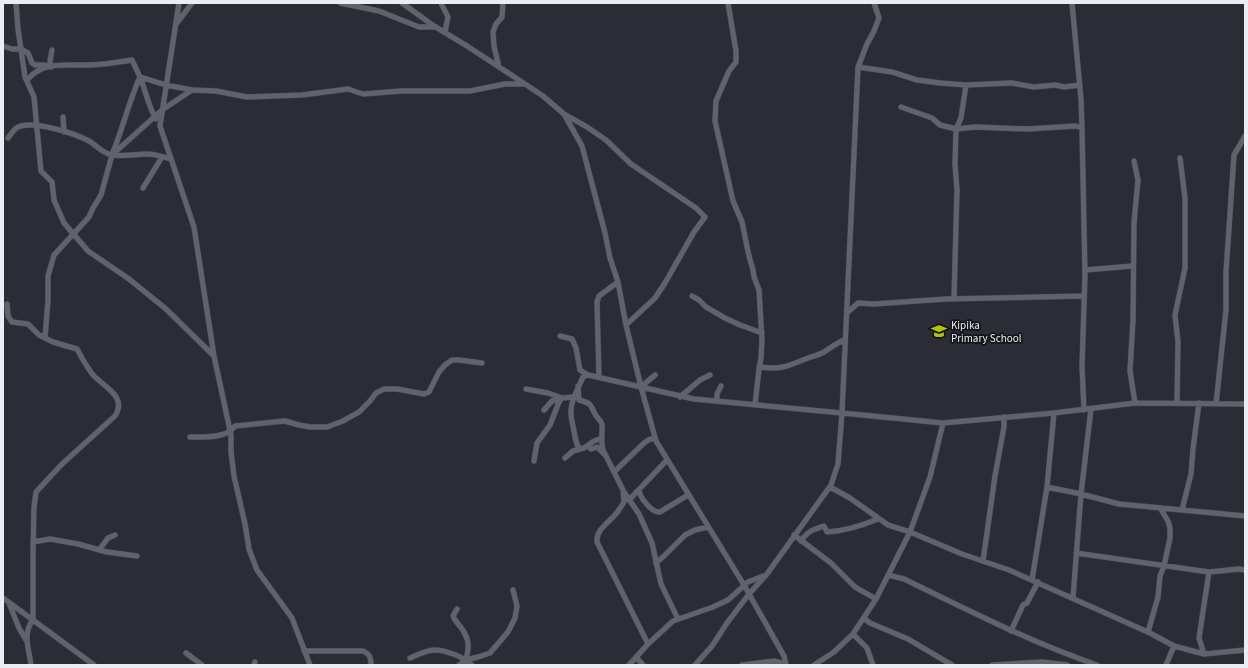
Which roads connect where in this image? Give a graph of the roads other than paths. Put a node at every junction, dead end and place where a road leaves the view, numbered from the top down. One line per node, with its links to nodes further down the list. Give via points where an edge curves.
1 (16, 3): 15 (street)
2 (179, 3): 11 (street)
3 (192, 3): 11 (street)
4 (340, 3): 12 (street, via 379,11 420,27)
5 (402, 3): 12 (street)
6 (441, 3): 13 (street, via 448,18)
7 (503, 3): 18 (street, via 502,17 493,32)
8 (728, 3): 55 (street, via 736,62 729,71 716,101 715,121 733,201 742,222 759,290)
9 (874, 3): 19 (street, via 879,18)
10 (1072, 3): 24 (street)
11 (176, 23): 25 (street)
12 (437, 27): 13 (street)
13 (445, 32): 18 (street)
14 (3, 46): 15 (street)
15 (21, 48): 17 (street, via 28,53 35,65); 21 (street)
16 (52, 50): 17 (street)
17 (51, 67): 20 (street, via 59,64 86,66 132,60); 21 (street, via 37,71)
18 (500, 67): 22 (street)
19 (858, 67): 23 (street, via 892,72 917,80); 53 (street)
20 (140, 77): 25 (street); 31 (street, via 148,106); 39 (street)
21 (27, 80): 32 (street, via 34,97)
22 (525, 84): 26 (street, via 505,84 470,91 363,94 348,88 302,95 246,97 216,91); 29 (street)
23 (966, 85): 24 (street); 35 (street, via 961,118)
24 (1080, 85): 34 (street)
25 (166, 86): 26 (street); 28 (street)
26 (192, 90): 28 (street)
27 (901, 107): 35 (street, via 932,118 940,125)
28 (162, 110): 31 (street); 33 (street)
29 (564, 114): 48 (street, via 582,146); 54 (street, via 606,140 631,164 696,208 705,217 655,298)
30 (64, 117): 36 (street)
31 (154, 117): 33 (street); 39 (street)
32 (38, 125): 36 (street); 38 (street, via 17,127); 45 (street, via 41,171 52,182 54,200 64,223)
33 (160, 126): 42 (street)
34 (1082, 128): 35 (street, via 1076,126); 47 (street)
35 (956, 129): 51 (street)
36 (64, 132): 39 (street, via 88,140 101,151)
37 (1245, 136): 78 (street, via 1234,155 1226,310)
38 (8, 138)
39 (112, 155): 40 (street, via 148,154); 45 (street, via 101,195 89,217)
40 (162, 157): 42 (street); 44 (street)
41 (1180, 158): 76 (street, via 1185,198 1185,268 1175,315 1178,342)
42 (171, 159): 59 (street, via 194,227)
43 (1134, 161): 46 (street, via 1138,180)
44 (143, 188)
45 (73, 233): 57 (street, via 54,255 48,276); 59 (street, via 88,251 166,308)
46 (1133, 266): 47 (street); 75 (street, via 1130,371)
47 (1085, 270): 50 (street)
48 (618, 282): 54 (street); 65 (street, via 599,296)
49 (692, 296): 55 (street, via 725,318)
50 (1084, 296): 51 (street); 83 (street)
51 (954, 299): 53 (street, via 858,303)
52 (7, 304): 57 (street, via 8,316 12,322 28,324)
53 (847, 313): 58 (street)
54 (626, 325): 68 (street)
55 (762, 333): 61 (street)
56 (560, 336): 62 (street, via 572,338 580,370)
57 (45, 338): 117 (street, via 77,349 94,375 118,400 120,409 36,492)
58 (846, 340): 61 (street, via 790,366); 84 (street)
59 (214, 356): 87 (street)
60 (482, 363): 89 (street, via 452,360 439,372 429,392 424,394 384,389 376,393 359,412 328,427 310,427 285,421)
61 (759, 367): 80 (street)
62 (588, 375): 65 (street); 66 (street, via 583,377)
63 (655, 375): 68 (street)
64 (710, 375): 71 (street)
65 (599, 377): 68 (street)
66 (578, 386): 70 (street); 73 (street)
67 (720, 386): 74 (street)
68 (641, 387): 71 (street); 93 (street)
69 (526, 389): 72 (street)
70 (574, 396): 72 (street); 73 (street); 95 (street, via 570,407)
71 (680, 396): 74 (street)
72 (562, 398): 82 (street, via 552,401); 99 (street, via 550,425 537,443)
73 (579, 400): 92 (street, via 589,403 593,408 602,424)
74 (717, 401): 80 (street)
75 (1135, 403): 76 (street); 81 (street)
76 (1176, 403): 77 (street)
77 (1199, 404): 78 (street); 109 (street, via 1190,474)
78 (1216, 404): 79 (street)
79 (1245, 404)
80 (755, 405): 84 (street)
81 (1091, 409): 83 (street); 105 (street)
82 (544, 410)
83 (1084, 410): 85 (street)
84 (842, 413): 88 (street); 102 (street, via 838,464)
85 (1054, 413): 86 (street); 101 (street)
86 (1004, 417): 88 (street); 121 (street)
87 (228, 421): 89 (street); 90 (street)
88 (943, 423): 113 (street, via 930,478)
89 (235, 426): 90 (street)
90 (231, 431): 91 (street, via 222,435); 148 (street, via 234,476 249,549 257,570 292,618)
91 (190, 437)
92 (602, 438): 94 (street); 96 (street, via 601,444)
93 (655, 439): 98 (street); 100 (street, via 644,443)
94 (588, 446): 95 (street); 96 (street, via 597,446)
95 (578, 449): 97 (street)
96 (607, 455): 100 (street)
97 (565, 458)
98 (667, 460): 104 (street); 106 (street)
99 (534, 461)
100 (614, 472): 103 (street)
101 (1047, 486): 105 (street); 128 (street)
102 (830, 487): 111 (street); 115 (street)
103 (623, 490): 107 (street); 145 (street, via 624,502 596,537)
104 (639, 490): 106 (street, via 639,494 656,513); 107 (street)
105 (1081, 494): 108 (street, via 1119,504); 119 (street)
106 (688, 495): 112 (street)
107 (629, 500): 122 (street, via 639,514 652,543)
108 (1160, 508): 109 (street); 123 (street, via 1170,528)
109 (1182, 510): 110 (street)
110 (1245, 516)
111 (878, 519): 113 (street); 116 (street, via 842,531 827,532 824,526 811,530)
112 (708, 527): 122 (street, via 685,534); 130 (street)
113 (910, 532): 121 (street); 127 (street)
114 (115, 535): 118 (street, via 108,538)
115 (794, 535): 116 (street); 126 (street)
116 (801, 541): 135 (street, via 831,563 854,587)
117 (33, 542): 118 (street, via 50,539); 140 (street)
118 (99, 550): 120 (street)
119 (1076, 553): 123 (street); 134 (street)
120 (137, 556)
121 (983, 561): 128 (street)
122 (656, 562): 139 (street, via 661,584)
123 (1164, 566): 125 (street); 142 (street)
124 (1245, 570): 125 (street)
125 (1209, 572): 150 (street, via 1199,638)
126 (767, 574): 130 (street); 132 (street)
127 (888, 575): 135 (street); 141 (street, via 904,579)
128 (1032, 580): 129 (street)
129 (1038, 582): 134 (street); 141 (street)
130 (744, 585): 132 (street); 139 (street, via 728,600)
131 (514, 590): 153 (street, via 517,606 515,618 508,632 490,653)
132 (749, 594): 154 (street, via 784,656); 165 (street, via 712,646)
133 (3, 598): 136 (street)
134 (1073, 598): 142 (street)
135 (876, 599): 138 (street)
136 (9, 602): 140 (street); 144 (street)
137 (456, 609): 153 (street, via 453,616 466,634 469,648)
138 (864, 618): 143 (street); 155 (street, via 908,639)
139 (678, 619): 145 (street)
140 (33, 620): 144 (street); 157 (street)
141 (1011, 630): 172 (street)
142 (1148, 632): 146 (street)
143 (853, 634): 167 (street, via 834,652); 168 (street, via 867,648)
144 (26, 640): 156 (street)
145 (648, 644): 151 (street)
146 (1174, 646): 150 (street); 173 (street)
147 (1245, 650): 150 (street)
148 (304, 651): 159 (street); 160 (street, via 363,651 371,657)
149 (186, 653): 158 (street)
150 (1204, 654)
151 (636, 657): 163 (street); 164 (street)
152 (410, 658): 153 (street, via 434,650)
153 (466, 660): 161 (street); 162 (street)
154 (785, 664): 166 (street, via 774,661)
155 (946, 664): 169 (street)
156 (31, 665)
157 (94, 665)
158 (202, 665)
159 (310, 665)
160 (371, 665)
161 (459, 665)
162 (472, 665)
163 (629, 665)
164 (643, 665)
165 (695, 665)
166 (742, 665)
167 (814, 665)
168 (873, 665)
169 (952, 665)
170 (992, 665): 171 (street, via 1042,662)
171 (1067, 665)
172 (1097, 665)
173 (1166, 665)

